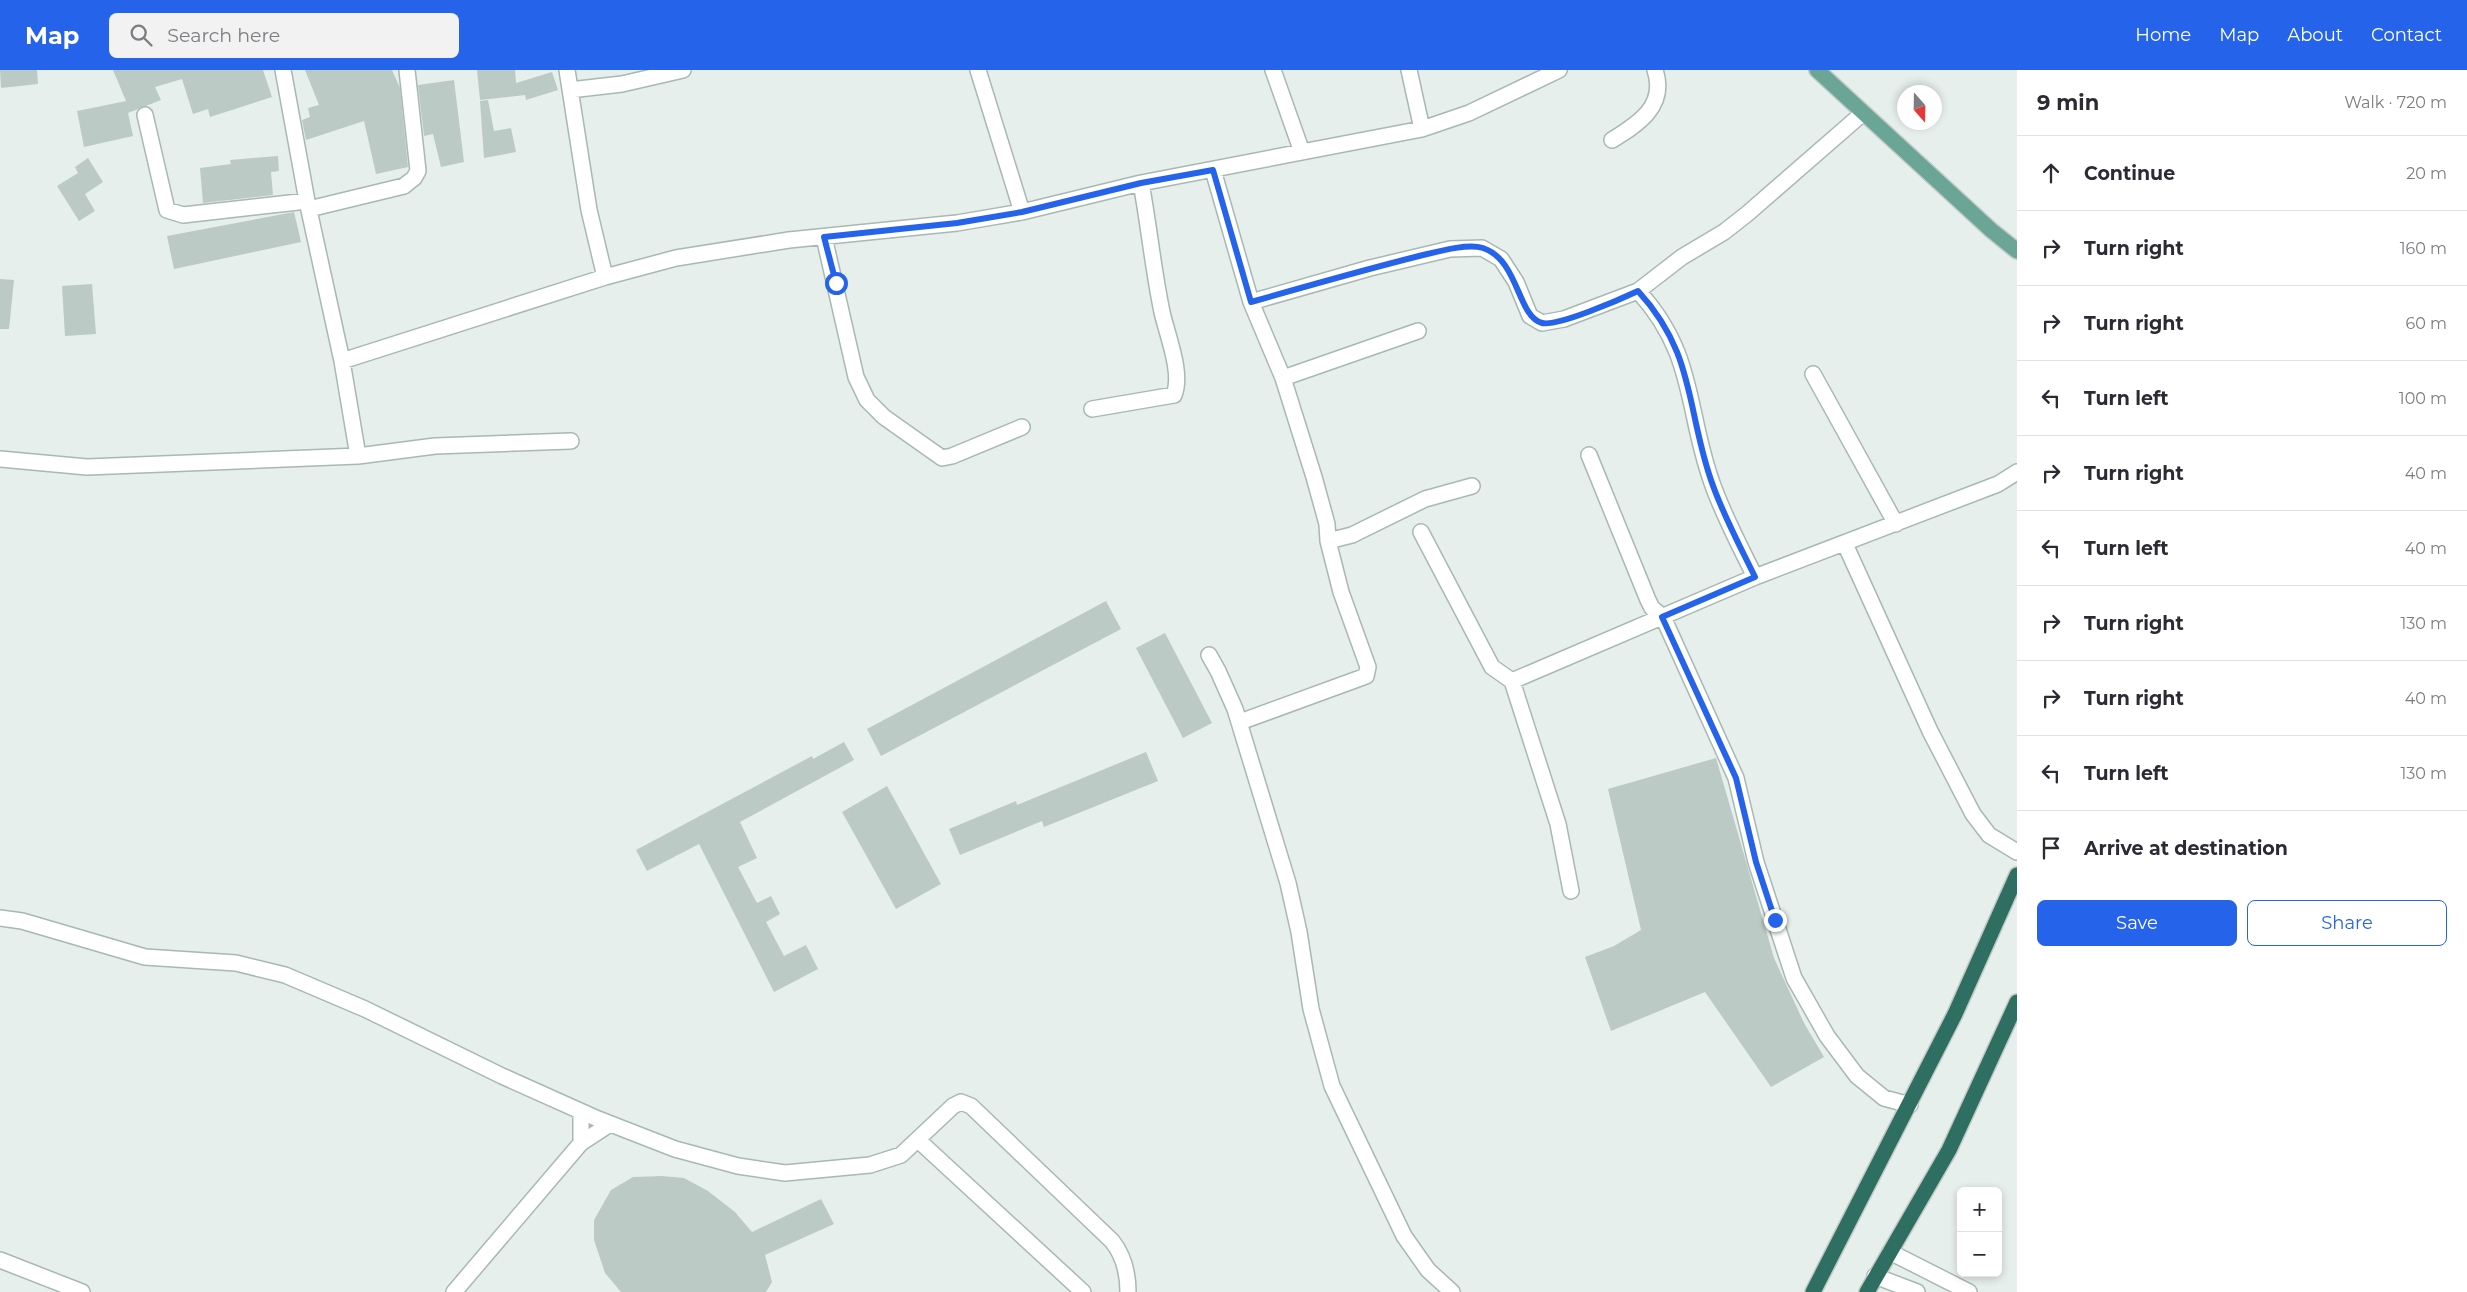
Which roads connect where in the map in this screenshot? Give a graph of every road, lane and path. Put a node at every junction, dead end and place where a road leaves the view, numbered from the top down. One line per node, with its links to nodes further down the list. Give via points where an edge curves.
1 (283, 70): 19 (street)
2 (408, 70): 19 (street, via 418,171 414,178 404,186)
3 (567, 70): 11 (street)
4 (684, 70): 11 (street, via 622,84)
5 (978, 70): 20 (street)
6 (1273, 70): 16 (street)
7 (1408, 70): 14 (street)
8 (1559, 70): 14 (street, via 1469,113)
9 (1656, 70): 15 (street, via 1659,81 1653,107 1637,124)
10 (1817, 70): 12 (main road)
11 (570, 90): 23 (street, via 589,210)
12 (1864, 113): 22 (main road); 24 (street, via 1732,226 1682,257)
13 (145, 115): 19 (street, via 167,210 182,215)
14 (1422, 129): 16 (street)
15 (1612, 140)
16 (1302, 152): 17 (street)
17 (1213, 170): 18 (street); 25 (street)
18 (1141, 183): 20 (street); 30 (street, via 1178,386 1174,394)
19 (308, 205): 27 (street)
20 (1022, 212): 21 (street, via 957,223)
21 (824, 237): 23 (street, via 676,258); 31 (street, via 856,377 872,406 942,458)
22 (2017, 251)
23 (606, 277): 27 (street)
24 (1638, 291): 25 (street, via 1564,320 1542,323 1530,316 1502,259 1482,248 1441,251); 42 (street, via 1654,308 1674,340 1684,365 1711,482)
25 (1251, 302): 29 (street)
26 (1418, 331): 29 (street)
27 (342, 361): 34 (street)
28 (1813, 374): 38 (street)
29 (1283, 378): 40 (street, via 1327,524)
30 (1092, 409)
31 (1022, 427)
32 (571, 441): 34 (street, via 435,446)
33 (1589, 455): 43 (street, via 1648,600)
34 (358, 456): 35 (street, via 87,467)
35 (0, 459)
36 (2017, 472): 38 (street, via 1998,484)
37 (1472, 486): 40 (street, via 1425,499 1352,535)
38 (1896, 524): 41 (street)
39 (1421, 532): 45 (street, via 1492,667)
40 (1328, 541): 46 (street, via 1343,600 1368,667 1366,676)
41 (1845, 544): 42 (street); 47 (street, via 1930,731 1972,814 1988,836)
42 (1755, 577): 43 (street)
43 (1662, 617): 45 (street); 52 (street, via 1736,778 1756,862 1794,978 1827,1036 1857,1076 1884,1098)
44 (1208, 655): 46 (street)
45 (1512, 681): 49 (street, via 1558,824)
46 (1240, 722): 64 (street, via 1288,883 1311,1009 1332,1086 1404,1236 1428,1270)
47 (2017, 852)
48 (2017, 875): 52 (highway)
49 (1571, 891)
50 (0, 918): 53 (street, via 22,921 145,957 236,964 285,975 365,1009)
51 (2017, 1002): 57 (highway, via 1949,1150)
52 (1910, 1105): 65 (highway)
53 (581, 1112): 54 (street); 56 (street)
54 (610, 1124): 55 (street, via 675,1149 738,1166 786,1173 870,1165 901,1155); 56 (street)
55 (918, 1140): 62 (street); 63 (street, via 953,1106 961,1102 971,1106 1112,1241 1121,1252 1126,1267)
56 (580, 1143): 61 (street)
57 (1890, 1252): 59 (highway); 68 (street)
58 (0, 1260): 60 (street)
59 (1875, 1276): 66 (highway); 67 (street)
60 (82, 1292)
61 (454, 1292)
62 (1083, 1292)
63 (1128, 1292)
64 (1452, 1292)
65 (1813, 1292)
66 (1867, 1292)
67 (1917, 1292)
68 (1969, 1292)

